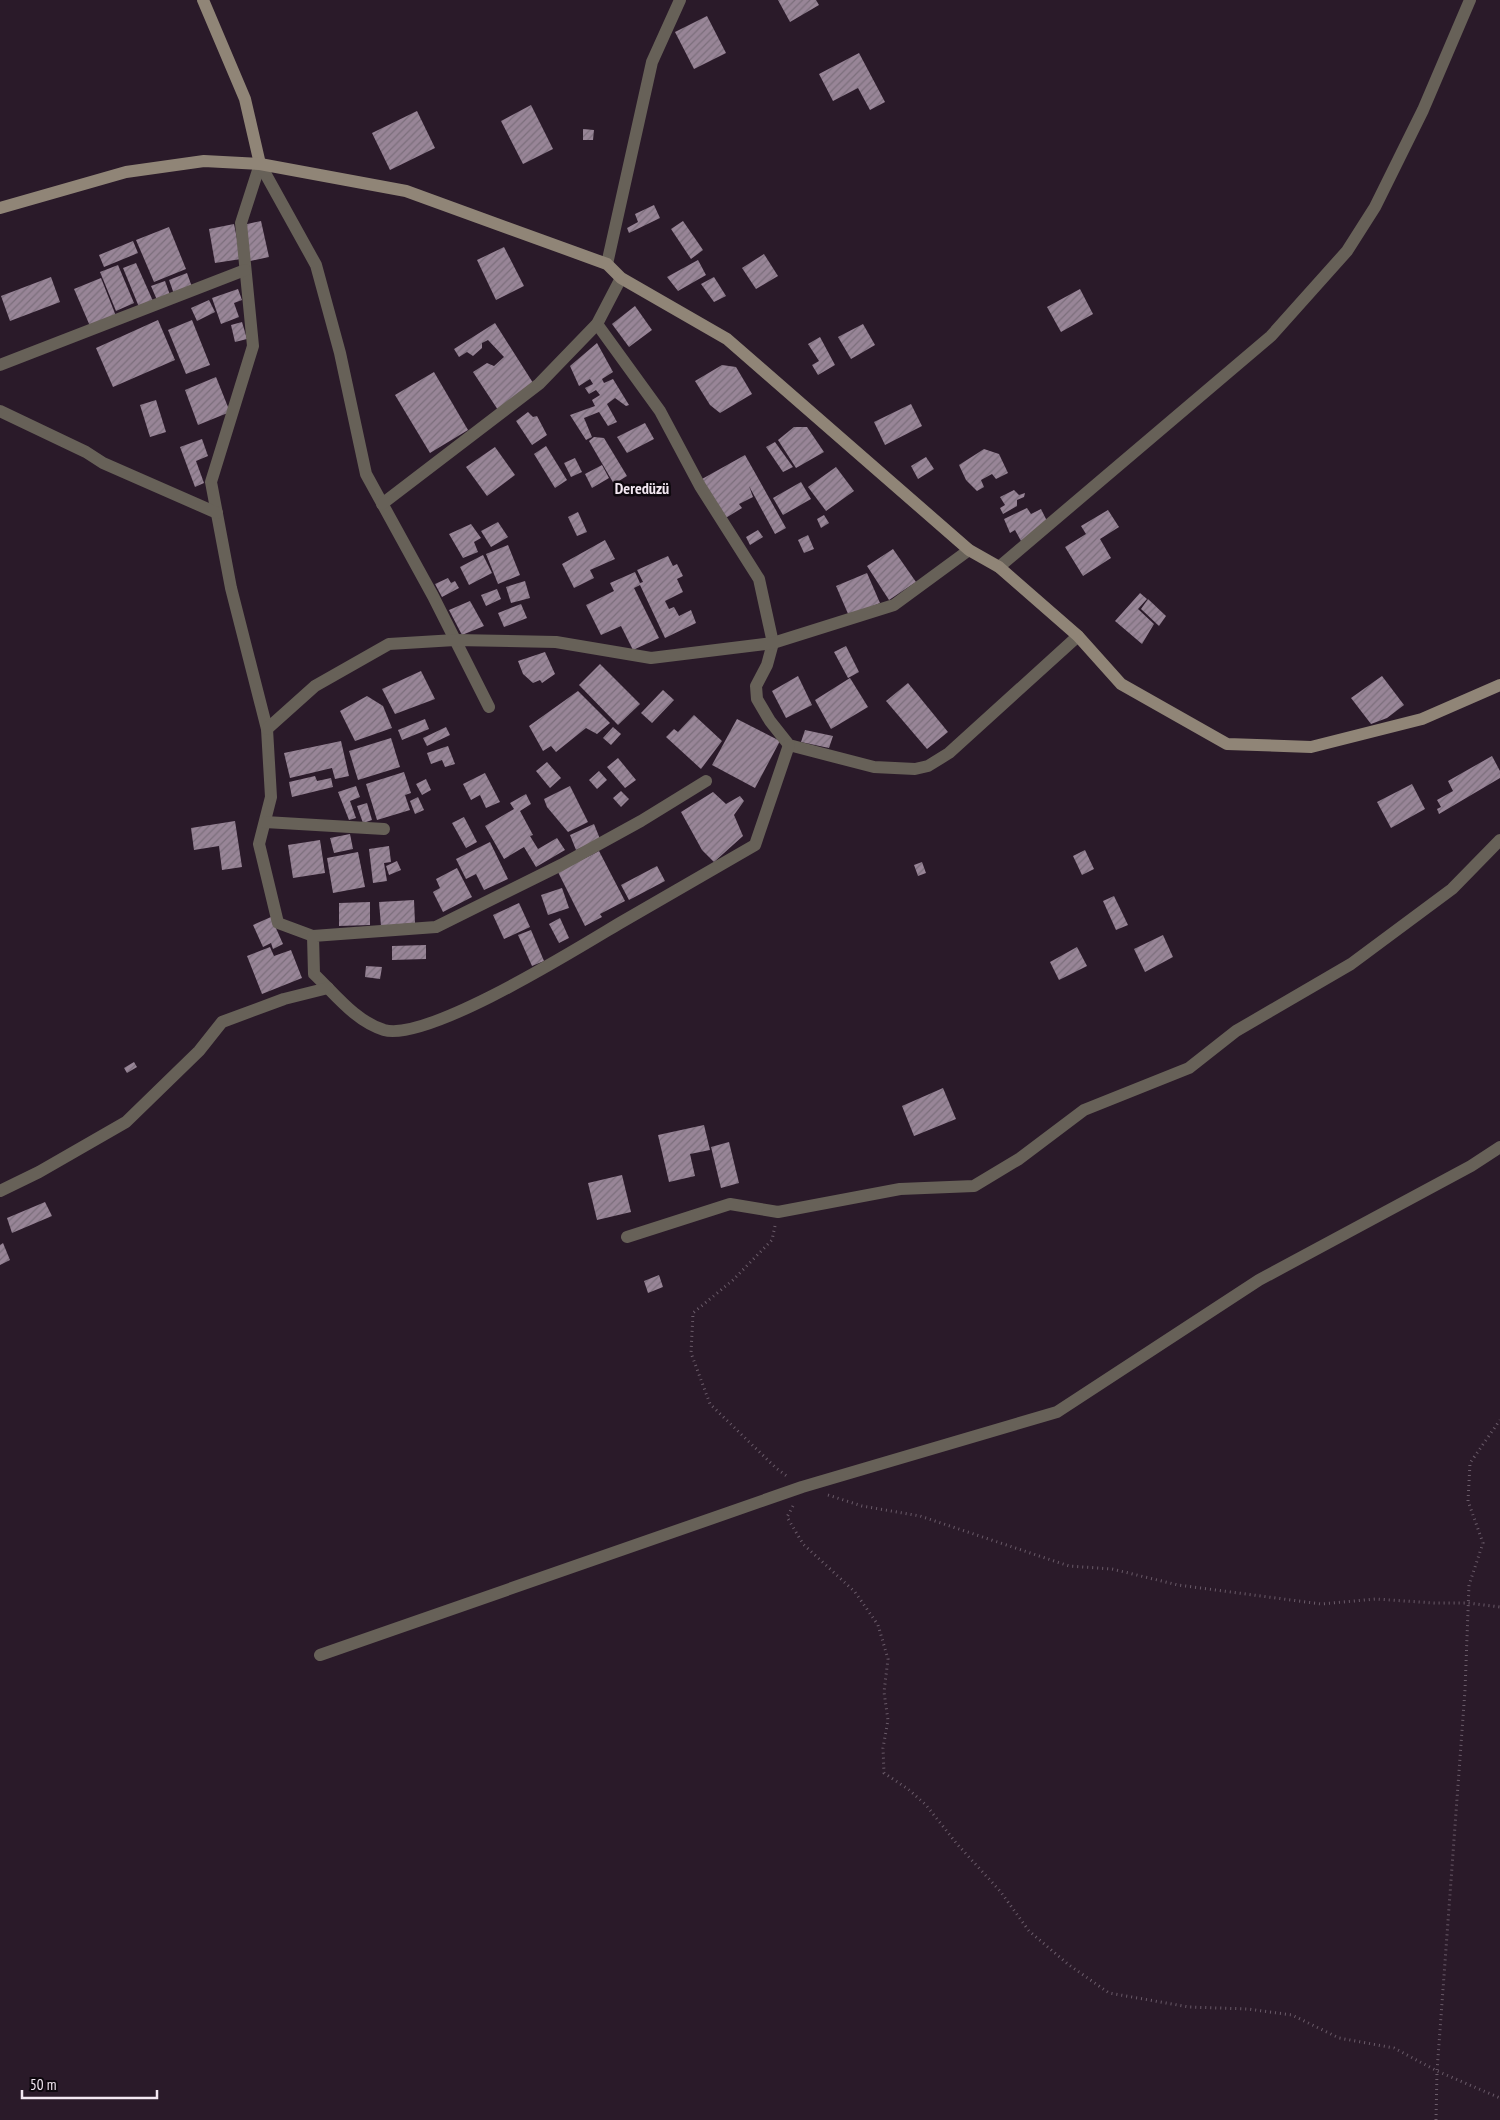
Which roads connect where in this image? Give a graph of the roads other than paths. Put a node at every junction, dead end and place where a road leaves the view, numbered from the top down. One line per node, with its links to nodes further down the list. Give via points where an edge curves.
1 (203, 0): 4 (street, via 245,99)
2 (680, 0): 6 (street, via 652,62)
3 (1470, 0): 15 (street, via 1423,110 1375,207 1346,251 1271,336)
4 (260, 164): 5 (street, via 204,161 126,172); 6 (street, via 406,191); 7 (street, via 240,223); 12 (street, via 316,265 340,353 366,474)
5 (0, 208)
6 (608, 264): 8 (street)
7 (245, 270): 10 (street); 13 (street, via 253,346 211,482)
8 (622, 278): 9 (street); 14 (street, via 728,339)
9 (597, 324): 12 (street, via 539,384); 18 (street, via 660,411 700,486 759,579)
10 (0, 366)
11 (0, 410): 13 (street, via 102,463)
12 (382, 504): 17 (street)
13 (217, 513): 21 (street, via 230,588)
14 (969, 550): 15 (street); 18 (street, via 894,605)
15 (999, 567): 16 (street)
16 (1078, 636): 19 (street, via 1121,684 1227,744 1311,747 1422,719); 22 (street, via 949,753 928,766 916,769 874,767)
17 (455, 640): 18 (street, via 556,642 651,658); 20 (street); 21 (street, via 389,644 316,686)
18 (772, 643): 22 (street, via 756,686 757,699)
19 (1500, 685)
20 (489, 706)
21 (267, 729): 24 (street, via 271,797)
22 (789, 745): 28 (street, via 755,845 507,989 453,1014 405,1030 386,1030 359,1018)
23 (706, 781): 27 (street, via 561,866 436,927)
24 (264, 822): 25 (street); 27 (street, via 259,844 278,923)
25 (384, 829)
26 (1500, 840): 31 (street, via 1452,889 1351,964 1236,1031 1189,1068 1084,1110 1019,1159 974,1186 900,1189 778,1212 730,1204)
27 (313, 936): 28 (street, via 314,974)
28 (328, 988): 30 (street, via 284,999 222,1022 199,1051 126,1122)
29 (1500, 1147): 32 (street, via 1471,1166 1259,1280 1057,1412 802,1487)
30 (0, 1191)
31 (627, 1237)
32 (320, 1654)

